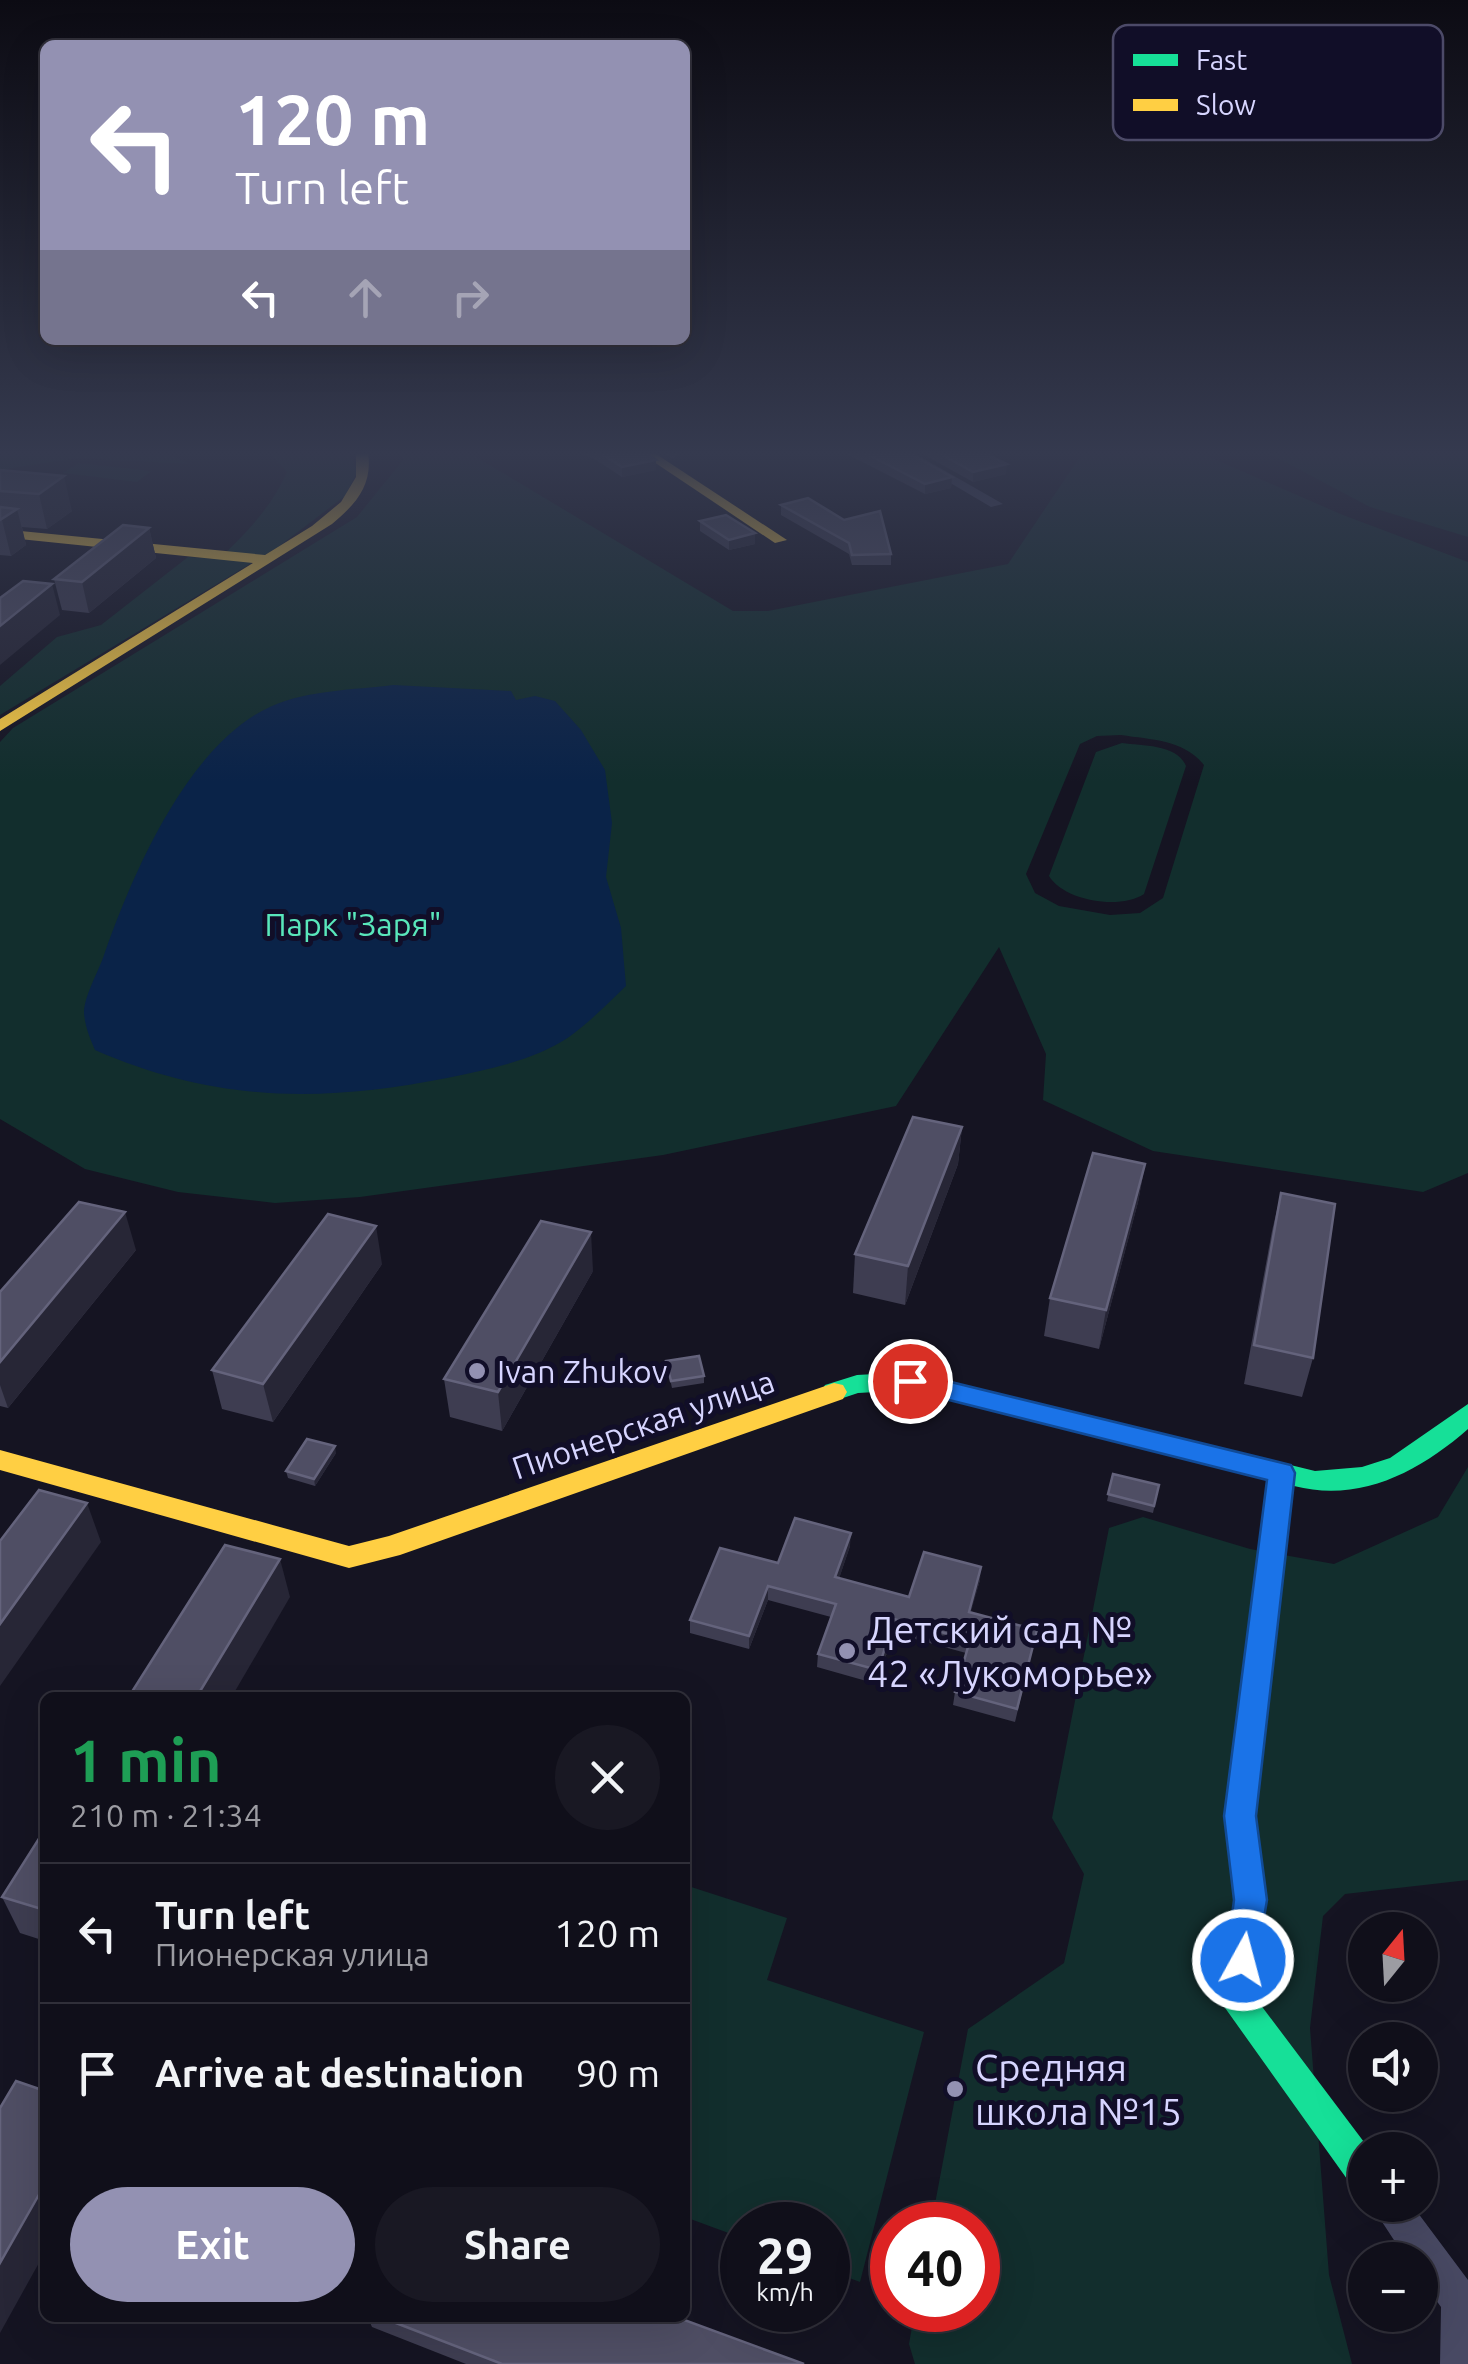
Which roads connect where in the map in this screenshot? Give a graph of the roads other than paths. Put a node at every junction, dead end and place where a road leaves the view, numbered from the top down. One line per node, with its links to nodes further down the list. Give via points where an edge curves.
1 (264, 562): 2 (street)
2 (0, 726)
3 (1468, 1414): 5 (street, Пионерская улица, via 1396,1472 1358,1483)
4 (0, 1460): 5 (street, Пионерская улица, via 349,1557 856,1384 910,1381)
5 (1282, 1473): 6 (street, via 1240,1816 1250,1900 1240,2004)
6 (1348, 2149)
7 (1402, 2222): 8 (street, via 1460,2301)
8 (1458, 2364)

